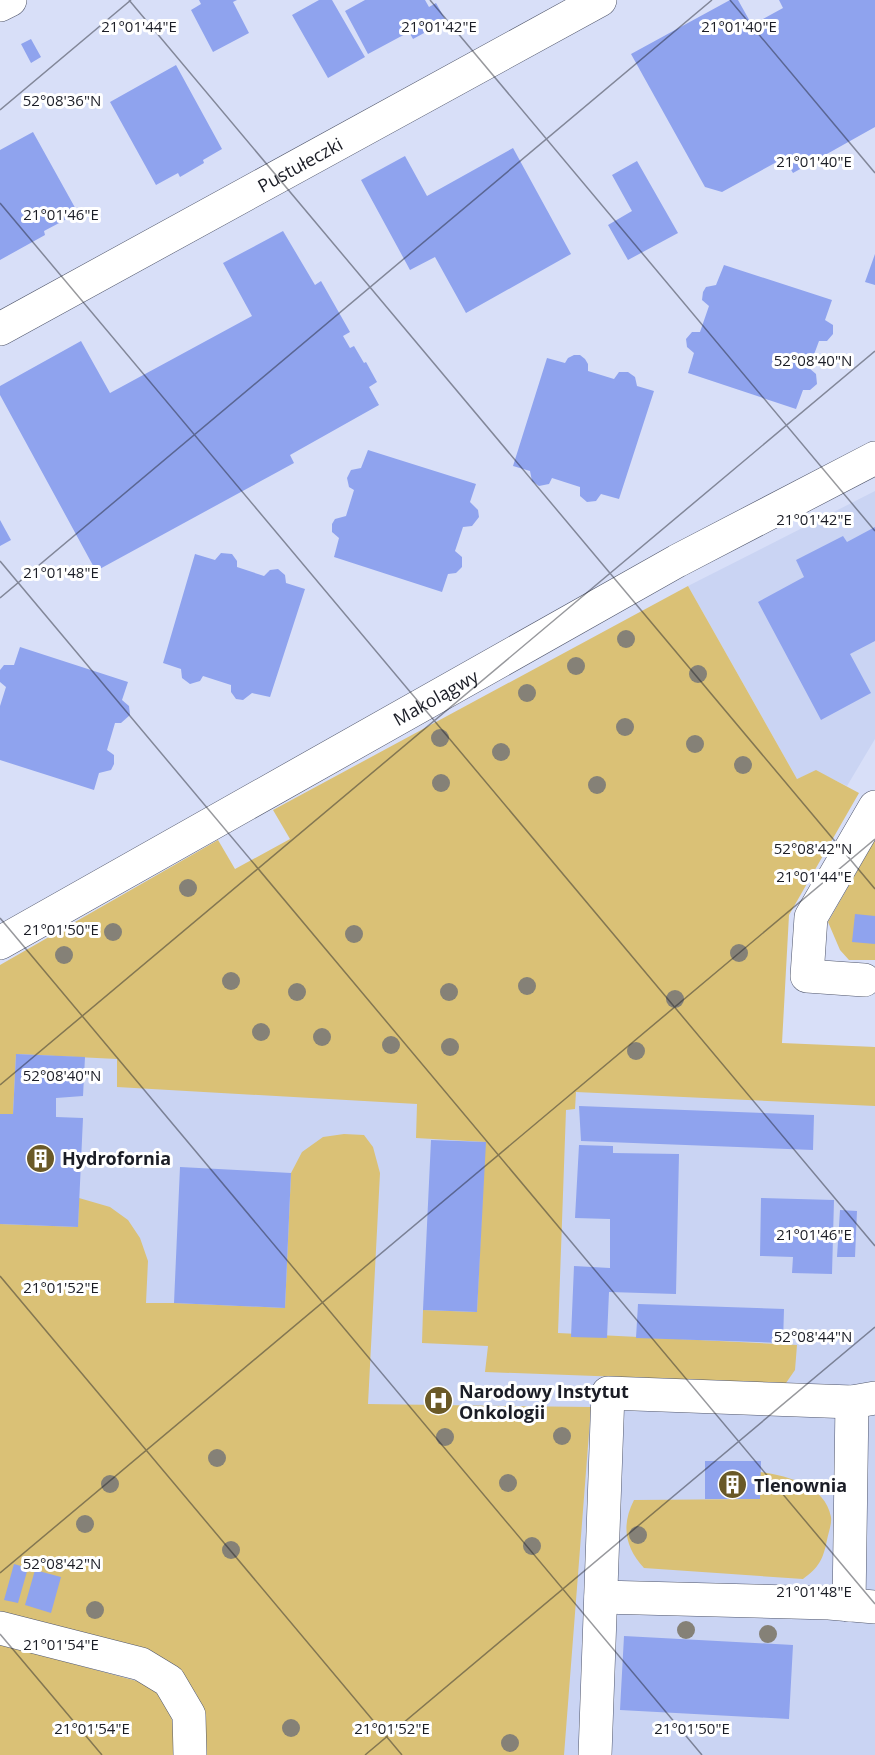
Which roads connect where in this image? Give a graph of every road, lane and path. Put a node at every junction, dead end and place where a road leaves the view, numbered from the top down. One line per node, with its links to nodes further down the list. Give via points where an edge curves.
1 (10, 0): 3 (street)
2 (600, 0): 4 (street, Pustułeczki)
3 (0, 5)
4 (0, 329)
5 (875, 458): 7 (street, Makolągwy, via 678,561)
6 (875, 807): 8 (street, via 811,917 807,976)
7 (0, 943)
8 (864, 980)
9 (864, 1400): 10 (street, via 608,1393); 11 (street)
10 (601, 1598): 11 (street); 14 (street)
11 (862, 1606)
12 (0, 1628): 13 (street, via 141,1664 169,1681 189,1715)
13 (190, 1755)
14 (595, 1755)

